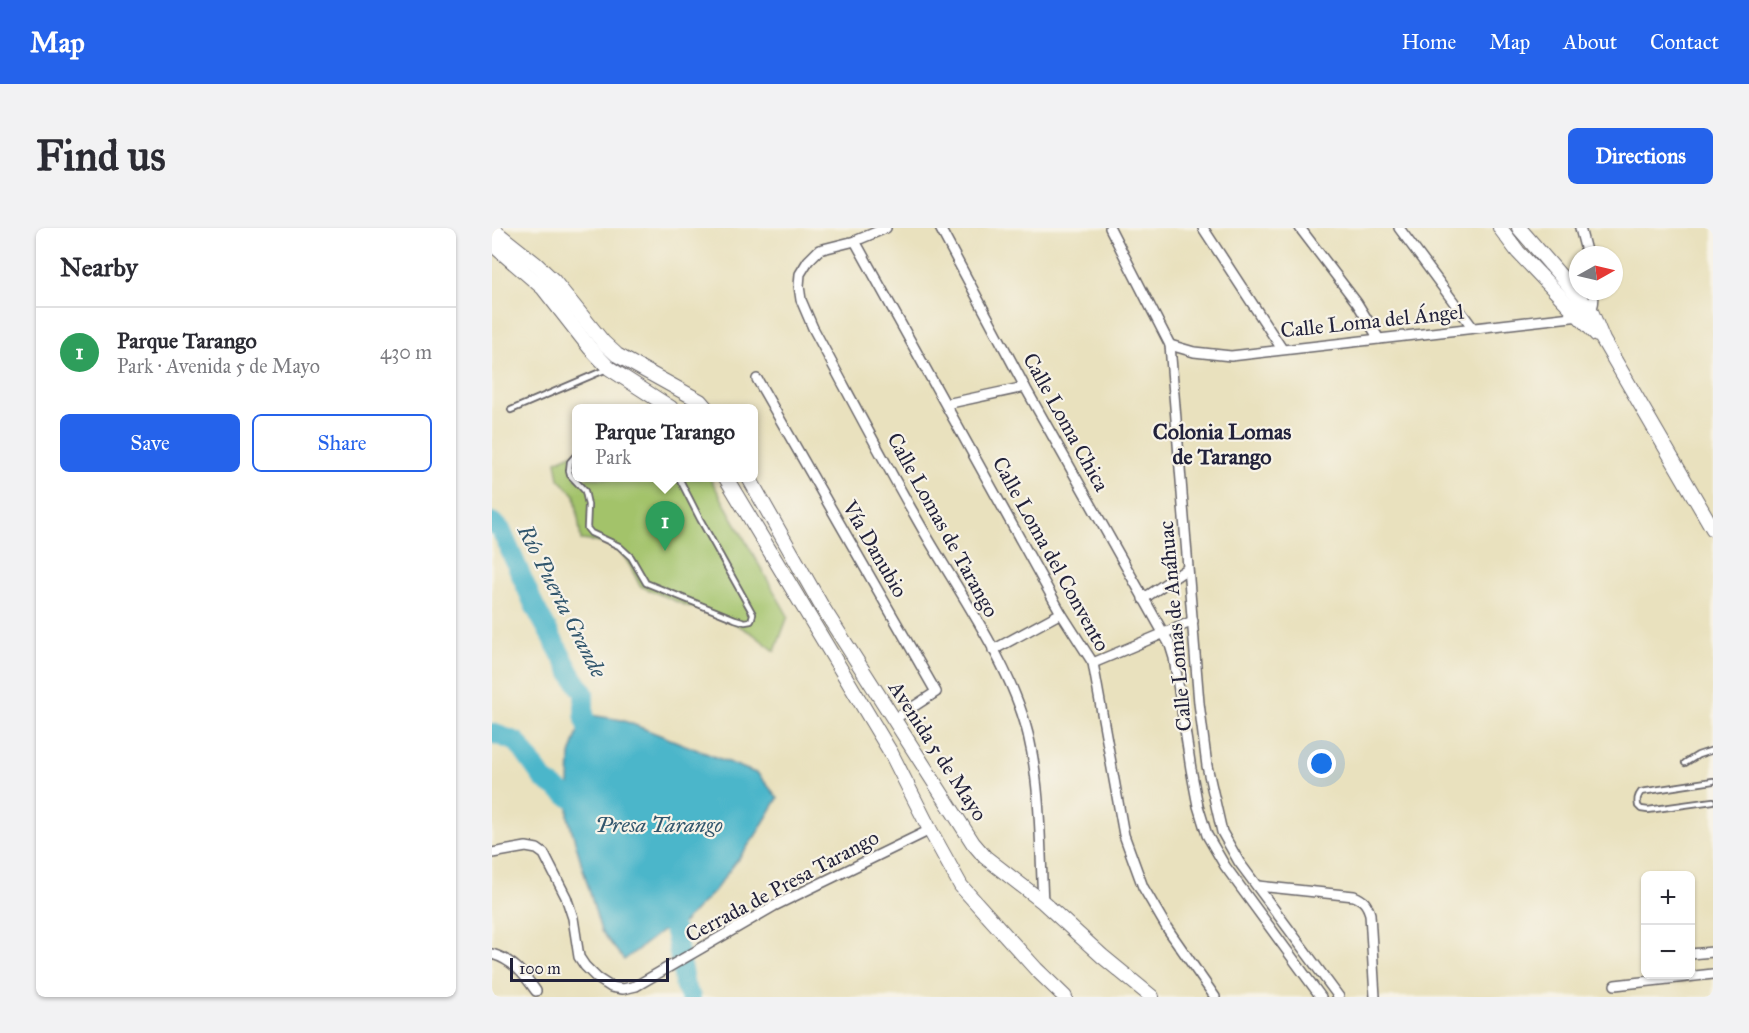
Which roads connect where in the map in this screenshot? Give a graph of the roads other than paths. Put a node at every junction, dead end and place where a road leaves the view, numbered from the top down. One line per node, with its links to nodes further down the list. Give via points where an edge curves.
1 (886, 228): 11 (street, Calle Lomas de Tarango)
2 (940, 228): 23 (street, Calle Loma Chica)
3 (1110, 228): 19 (street, Calle Lomas de Anáhuac)
4 (1203, 228): 20 (street)
5 (1300, 228): 18 (street)
6 (1399, 228): 17 (street)
7 (1500, 228): 16 (main road, via 1518,252)
8 (1519, 228): 16 (main road)
9 (1580, 228): 13 (street)
10 (492, 229): 14 (main road, via 536,264)
11 (855, 241): 26 (street, Calle Loma del Convento); 40 (street, Calle Lomas de Tarango, via 819,250 800,274 801,300 914,515)
12 (492, 244): 14 (main road)
13 (1585, 246)
14 (548, 284): 21 (main road, via 590,348); 25 (main road, via 617,355)
15 (1594, 300): 16 (street, via 1594,306)
16 (1585, 314): 17 (street, Calle Loma del Ángel); 34 (main road)
17 (1473, 328): 18 (street, Calle Loma del Ángel)
18 (1379, 339): 20 (street, Calle Loma del Ángel)
19 (1170, 345): 20 (street, Calle Loma del Ángel, via 1231,356); 35 (street, Calle Lomas de Anáhuac)
20 (1282, 349)
21 (609, 368): 24 (main road); 27 (lane)
22 (757, 379): 42 (street, Vía Danubio, via 936,692)
23 (1025, 387): 26 (street); 36 (street, Calle Loma Chica)
24 (665, 404)
25 (703, 404)
26 (946, 404): 37 (street, Calle Loma del Convento)
27 (511, 410)
28 (572, 460): 29 (lane)
29 (572, 477)
30 (577, 482): 31 (lane, via 585,491 587,528 631,557 646,583 735,619 751,621 753,614)
31 (682, 482)
32 (729, 482): 47 (main road, Avenida 5 de Mayo, via 891,753)
33 (752, 482): 42 (main road, Avenida 5 de Mayo)
34 (1713, 529)
35 (1187, 569): 36 (street); 38 (street, Calle Lomas de Anáhuac)
36 (1143, 599): 39 (street, Calle Loma Chica)
37 (1061, 613): 40 (street); 41 (street, Calle Loma del Convento)
38 (1193, 621): 39 (street); 49 (street, Calle Lomas de Anáhuac, via 1199,703 1215,806 1222,832)
39 (1162, 633): 41 (street); 60 (street, Calle Lomas de Anáhuac, via 1174,657 1191,770 1207,835 1225,866)
40 (993, 650): 50 (street, Calle Lomas de Tarango, via 1028,734)
41 (1093, 663): 59 (street, Calle Loma del Convento, via 1124,835 1135,866 1167,928)
42 (892, 720): 50 (main road, Avenida 5 de Mayo, via 973,843)
43 (1713, 750): 44 (lane)
44 (1685, 763)
45 (1713, 781): 46 (lane, via 1641,792 1637,802 1641,809 1648,810)
46 (1713, 801)
47 (930, 830): 48 (street, Cerrada de Presa Tarango, via 774,906 629,987 611,987 597,978 579,957 566,897 544,854 526,847); 57 (main road, Avenida 5 de Mayo, via 961,886)
48 (492, 853)
49 (1258, 886): 61 (street, Calle Lomas de Anáhuac); 62 (street, via 1363,899 1370,914)
50 (1043, 902): 58 (main road, Avenida 5 de Mayo)
51 (1713, 952): 53 (street)
52 (492, 954): 56 (street, via 516,966)
53 (1695, 954)
54 (1713, 974): 55 (street)
55 (1615, 985)
56 (536, 991)
57 (1065, 997)
58 (1152, 997)
59 (1215, 997)
60 (1321, 997)
61 (1339, 997)
62 (1375, 997)

